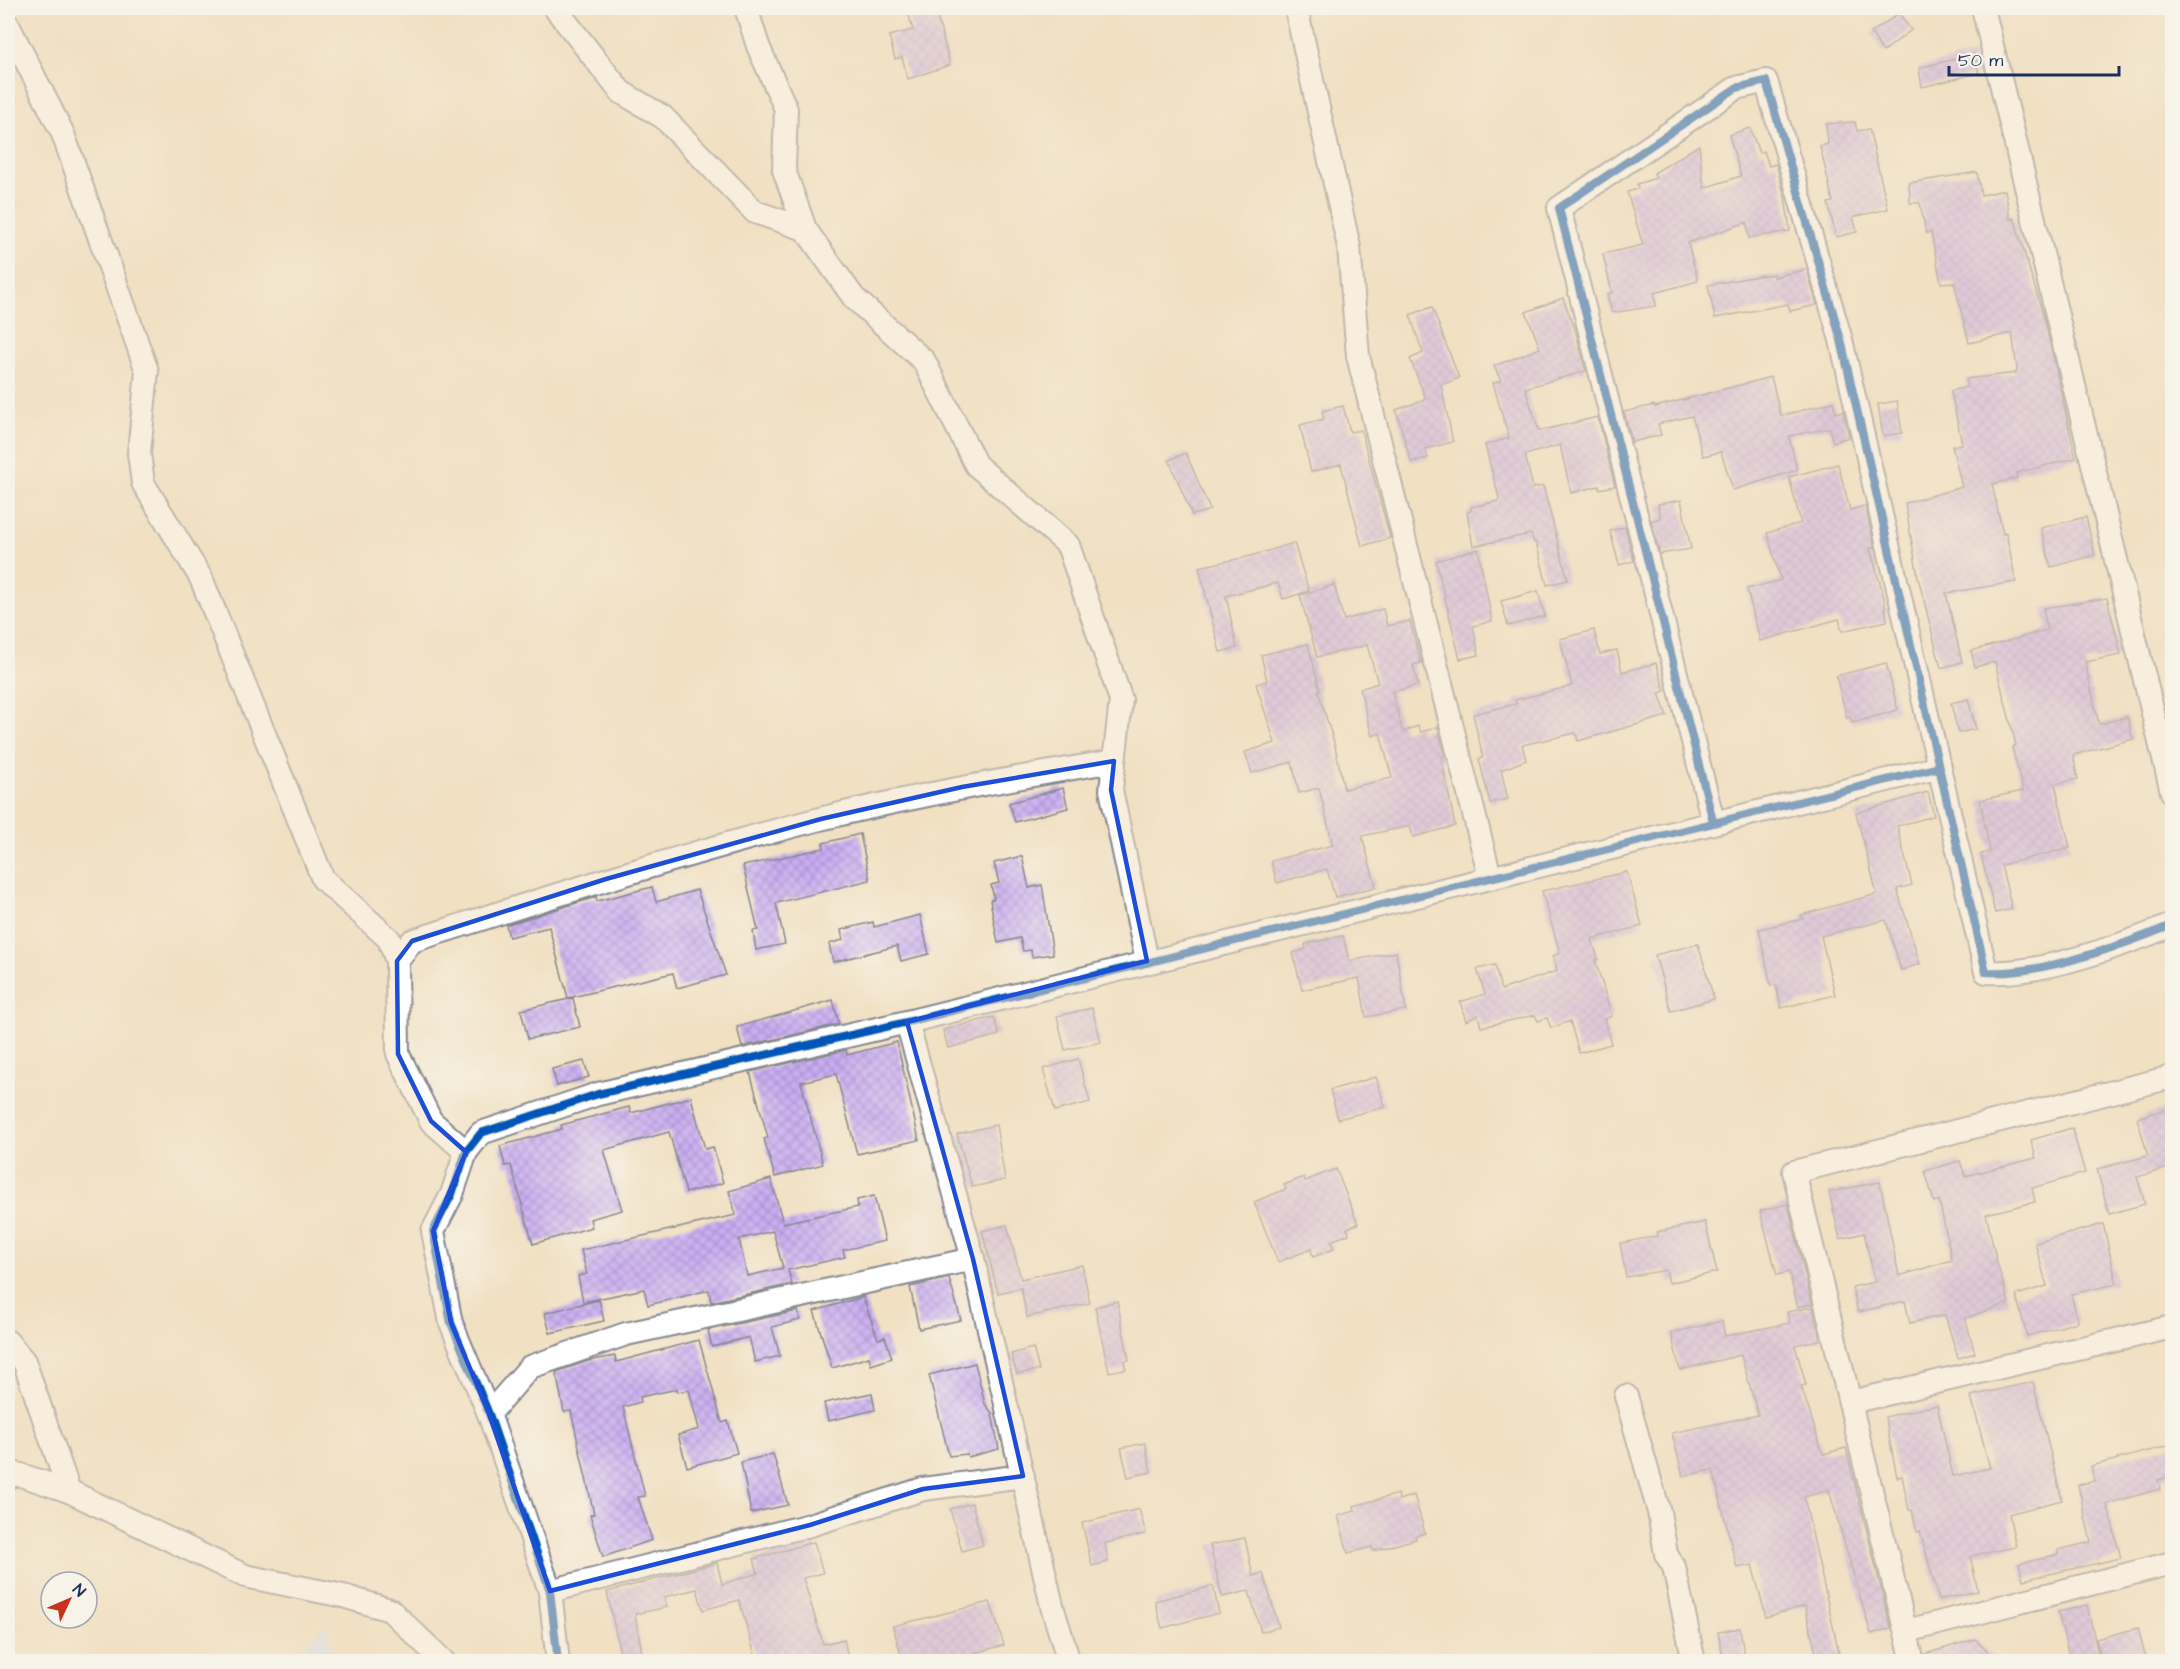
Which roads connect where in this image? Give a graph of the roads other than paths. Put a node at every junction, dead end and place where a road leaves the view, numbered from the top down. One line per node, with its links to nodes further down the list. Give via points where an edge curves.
1 (555, 8): 6 (street, via 621,92 663,117 755,212)
2 (746, 8): 6 (street, via 786,109 784,170)
3 (1296, 8): 11 (street, via 1349,247 1358,356)
4 (1983, 8): 9 (street)
5 (8, 25): 13 (street, via 63,134 147,371 139,453 143,483 201,578 323,879 389,939)
6 (805, 229): 7 (street, via 854,298 924,361 976,465 1068,545 1121,700)
7 (1114, 761): 13 (street, via 962,787 831,817 606,879 412,941); 14 (street, via 1111,790)
8 (1940, 767): 10 (street); 10 (street, via 1841,340 1766,81 1736,88 1559,208); 12 (street, via 1986,972 2026,970 2130,943)
9 (2172, 792)
10 (1713, 821): 11 (street)
11 (1490, 877): 14 (street)
12 (2172, 925)
13 (397, 961): 17 (street, via 398,1054 431,1121)
14 (1147, 961): 15 (street)
15 (908, 1022): 17 (street, via 597,1094 481,1133); 18 (street)
16 (2172, 1077): 22 (street, via 1794,1172)
17 (466, 1152): 23 (street, via 434,1231 451,1323)
18 (973, 1259): 23 (street, via 626,1334 530,1367); 24 (street)
19 (2172, 1327): 22 (street)
20 (8, 1342): 26 (street, via 24,1360)
21 (1626, 1396): 33 (street, via 1659,1512 1666,1554 1674,1567)
22 (1851, 1402): 29 (street)
23 (489, 1414): 28 (street)
24 (1023, 1476): 28 (street, via 923,1489 810,1525); 32 (street, via 1052,1606)
25 (8, 1478): 26 (street, via 18,1474)
26 (69, 1491): 30 (street, via 245,1576 344,1596 390,1610)
27 (2172, 1563): 29 (street)
28 (550, 1591): 31 (street)
29 (1907, 1631): 34 (street)
30 (444, 1662)
31 (558, 1662)
32 (1069, 1662)
33 (1694, 1662)
34 (1913, 1662)

